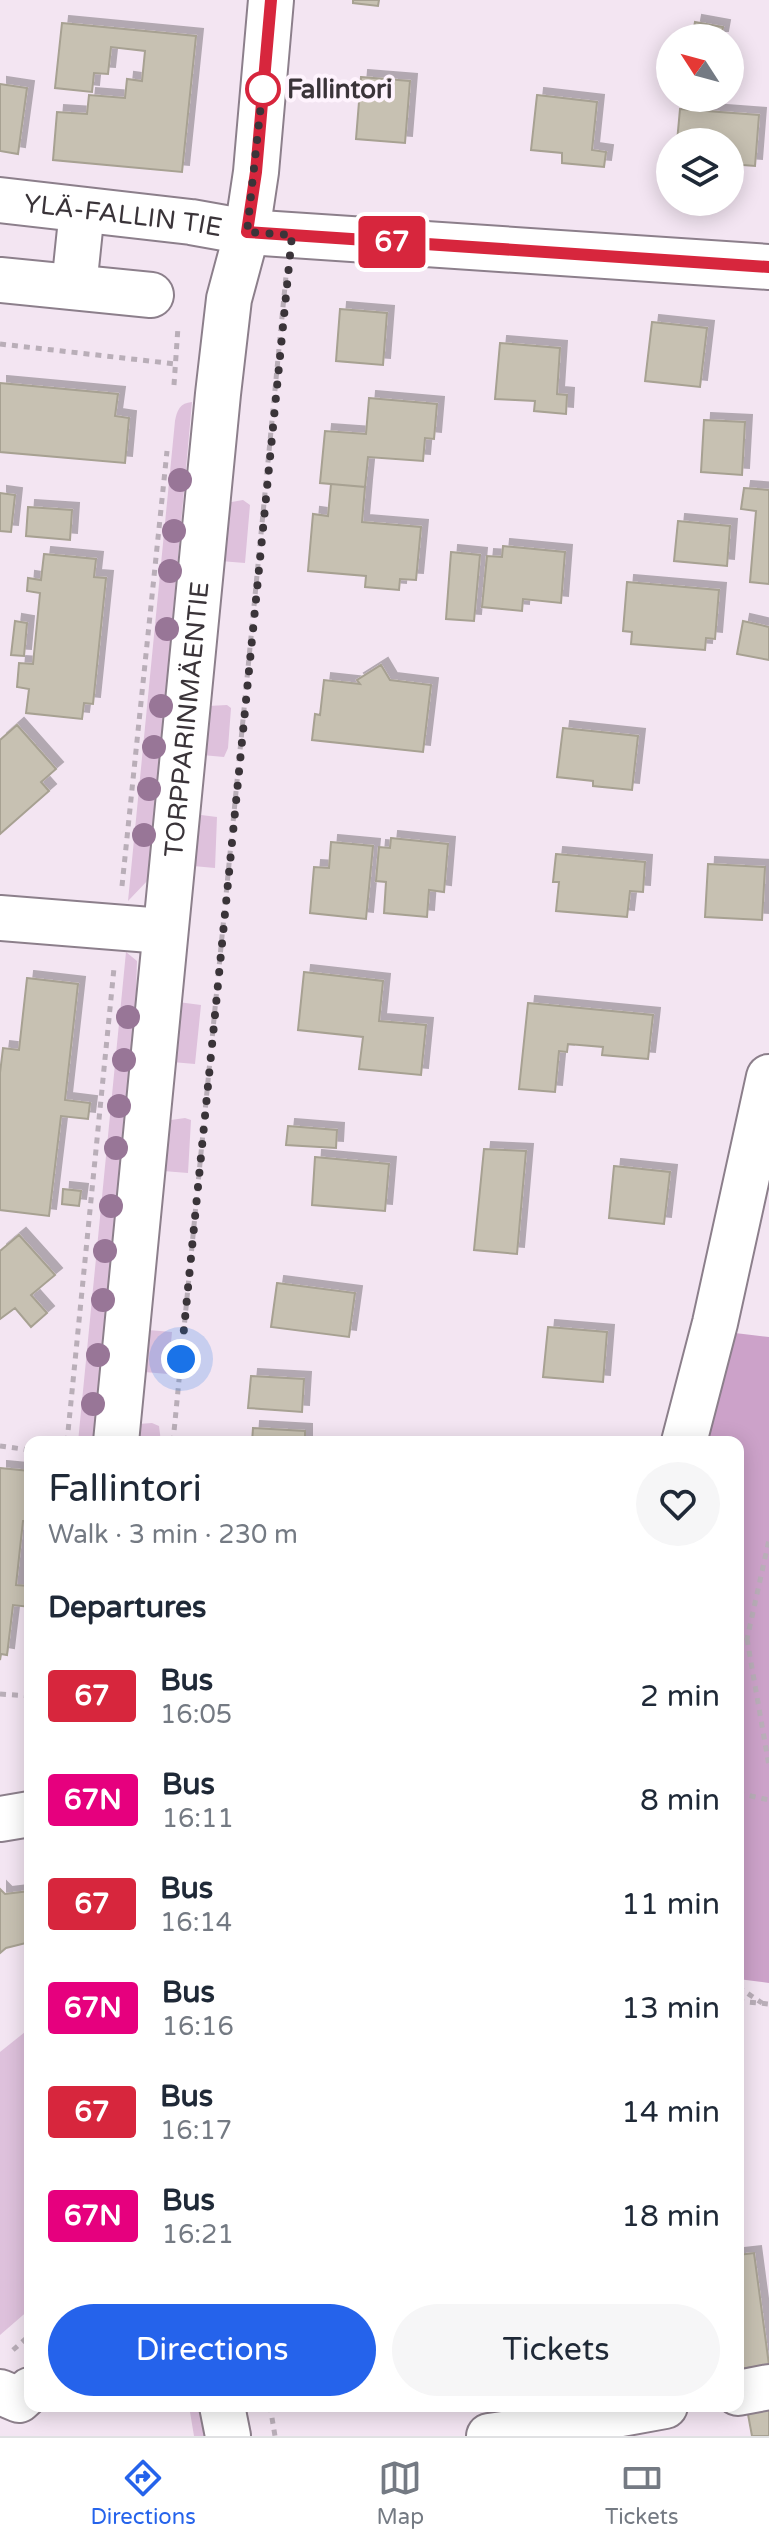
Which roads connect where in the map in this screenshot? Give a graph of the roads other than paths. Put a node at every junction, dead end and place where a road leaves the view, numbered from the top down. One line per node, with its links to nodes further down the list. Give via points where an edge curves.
1 (271, 0): 4 (street, TORPPARINMÄENTIE)
2 (0, 200): 3 (street, YLÄ-FALLIN TIE)
3 (82, 210): 4 (street, YLÄ-FALLIN TIE); 7 (street)
4 (247, 232): 5 (street, YLÄ-FALLIN TIE); 10 (street, TORPPARINMÄENTIE, via 229,299)
5 (769, 267)
6 (0, 280): 7 (street)
7 (74, 287): 8 (street)
8 (151, 295)
9 (0, 918): 10 (street)
10 (163, 931): 12 (street, TORPPARINMÄENTIE)
11 (769, 1077): 13 (street)
12 (117, 1436)
13 (686, 1436)
14 (24, 1815): 15 (street)
15 (0, 1819)
16 (769, 2387): 17 (street)
17 (744, 2392)
18 (223, 2412): 21 (street)
19 (636, 2412): 20 (street)
20 (540, 2432): 22 (street)
21 (228, 2436)
22 (489, 2436)

